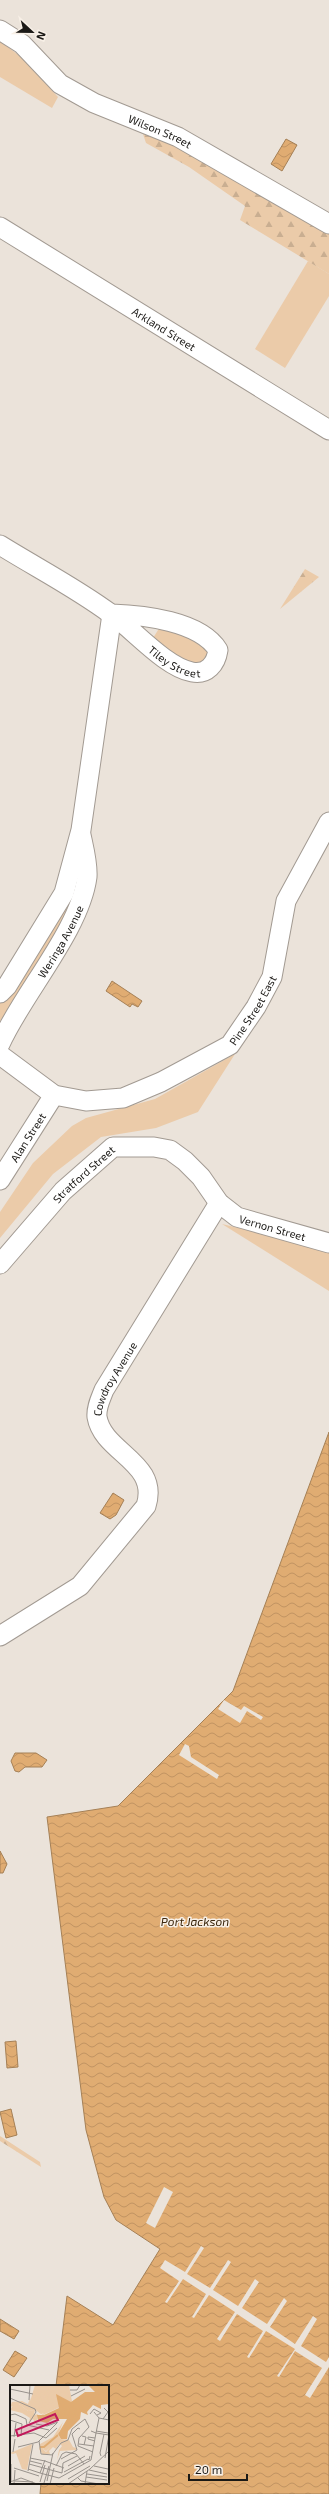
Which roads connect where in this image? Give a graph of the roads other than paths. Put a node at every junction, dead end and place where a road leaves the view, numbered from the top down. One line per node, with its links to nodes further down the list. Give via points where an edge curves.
1 (0, 30): 2 (street, Wilson Street, via 22,44 60,84 94,103 178,137)
2 (329, 224)
3 (0, 227): 4 (street, Arkland Street)
4 (329, 430)
5 (0, 545): 6 (street, Tiley Street)
6 (112, 614): 6 (street, Tiley Street, via 161,618 179,625 214,644 218,650 215,661 206,671 190,672 146,645); 8 (street, Weringa Avenue)
7 (329, 822): 12 (street, Pine Street East, via 286,901 272,977 256,1007 230,1045 161,1082 123,1098 86,1102)
8 (80, 830): 9 (street, Weringa Avenue, via 64,893 7,986); 10 (street, Weringa Avenue, via 87,877 80,906 12,1018)
9 (0, 993)
10 (0, 1044)
11 (0, 1055): 12 (street)
12 (54, 1095): 13 (street, Alan Street)
13 (0, 1180)
14 (220, 1203): 15 (street, Vernon Street, via 237,1217); 16 (street, Stratford Street, via 201,1177 170,1150 154,1147 113,1147 63,1191); 17 (street, Cowdroy Avenue, via 104,1390 99,1403 97,1416 102,1429 148,1482 150,1493 146,1506 80,1586)
15 (329, 1243)
16 (0, 1264)
17 (0, 1636)

